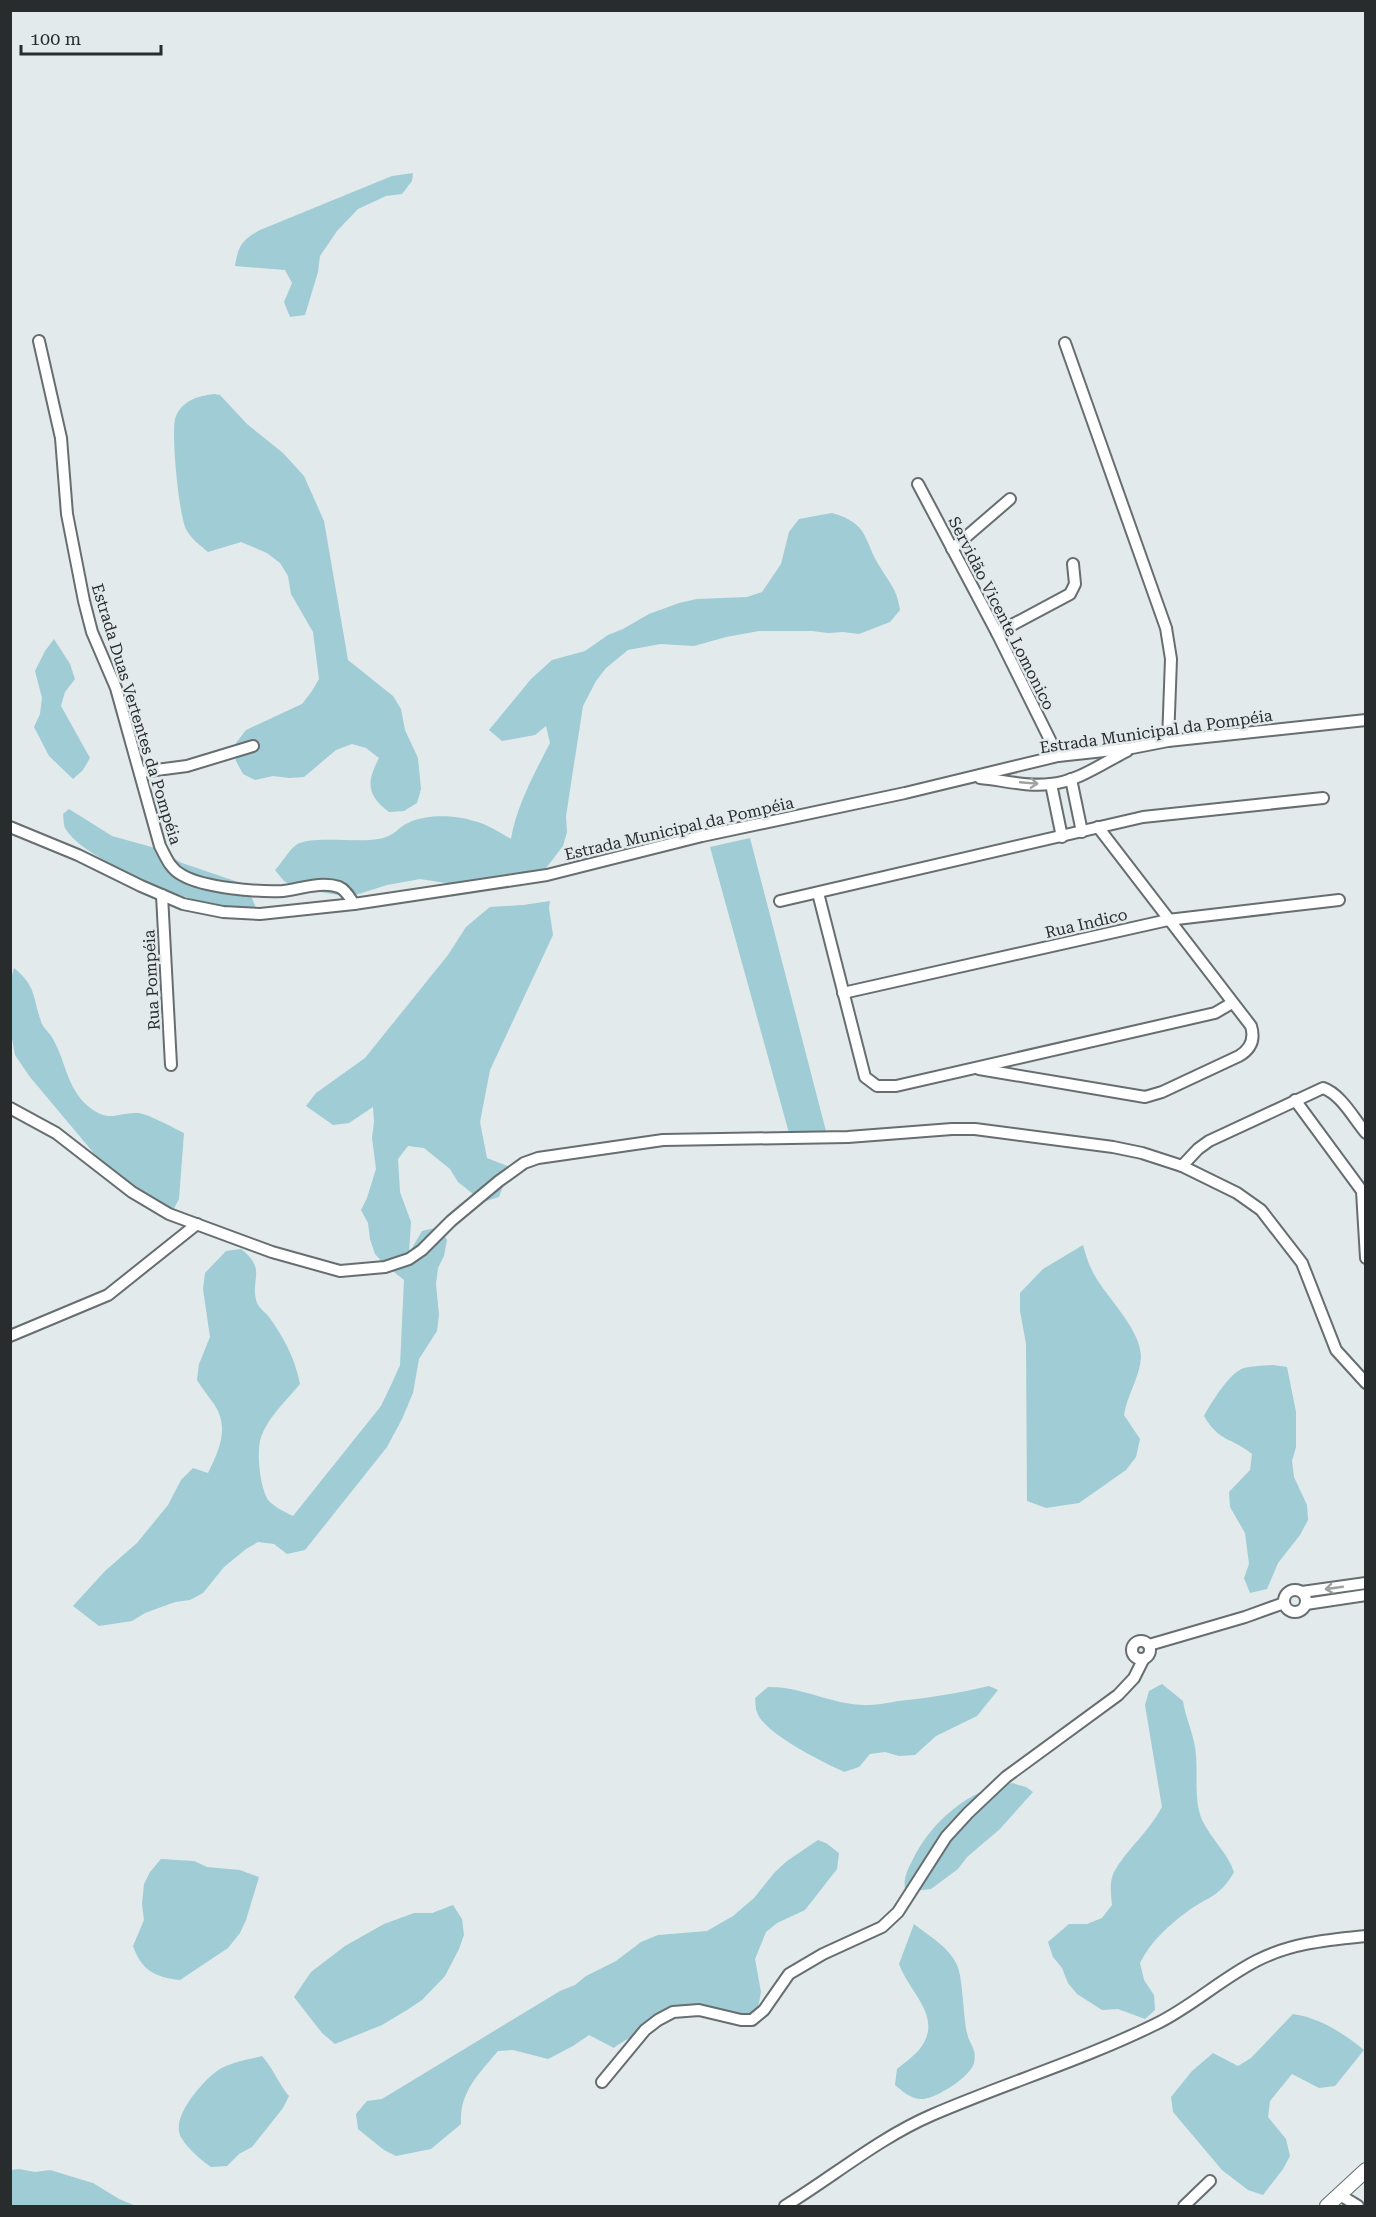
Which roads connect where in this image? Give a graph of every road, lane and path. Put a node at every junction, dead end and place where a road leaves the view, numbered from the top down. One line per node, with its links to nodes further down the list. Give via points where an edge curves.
1 (39, 341): 13 (street, Estrada Duas Vertentes da Pompéia, via 61,438 67,514 84,601)
2 (1065, 343): 9 (street, via 1166,628 1171,659)
3 (918, 484): 5 (street, Servidão Vicente Lomonico)
4 (1011, 499): 5 (street)
5 (952, 549): 7 (street, Servidão Vicente Lomonico)
6 (1072, 564): 7 (street, via 1075,584 1070,594)
7 (997, 633): 12 (street, Servidão Vicente Lomonico)
8 (1365, 720): 9 (street, Estrada Municipal da Pompéia)
9 (1168, 741): 11 (street, Estrada Municipal da Pompéia)
10 (253, 746): 13 (street, via 187,766)
11 (1132, 748): 12 (street, Estrada Municipal da Pompéia); 15 (street)
12 (1058, 756): 14 (street, Estrada Municipal da Pompéia)
13 (141, 772): 26 (street, Estrada Duas Vertentes da Pompéia, via 160,846 169,864 182,875 244,889 339,887)
14 (970, 777): 16 (street, one-way to 16); 26 (street, Estrada Municipal da Pompéia, via 702,836 547,875)
15 (1071, 779): 16 (street); 20 (street)
16 (1051, 784): 21 (street)
17 (1323, 798): 19 (street, via 1174,812)
18 (10, 827): 23 (street, Estrada Municipal da Pompéia)
19 (1098, 827): 20 (street); 27 (street)
20 (1082, 832): 21 (street)
21 (1062, 837): 22 (street)
22 (818, 893): 25 (street); 28 (street)
23 (162, 895): 26 (street, Estrada Municipal da Pompéia, via 183,904 223,912 260,914); 30 (street, Rua Pompéia)
24 (1339, 900): 27 (street, Rua Indico)
25 (780, 901)
26 (354, 904)
27 (1168, 920): 28 (street, Rua Indico); 29 (street)
28 (843, 993): 31 (street, via 865,1077 877,1086 896,1086)
29 (1232, 1003): 31 (street, via 1215,1013); 31 (street, via 1251,1026 1250,1048 1153,1095 1133,1096)
30 (171, 1065)
31 (974, 1068)
32 (1295, 1100): 34 (street, via 1323,1088 1330,1091); 35 (street, via 1209,1141); 37 (street, via 1362,1191)
33 (10, 1108): 36 (street, via 56,1133 132,1192)
34 (1365, 1133)
35 (1182, 1166): 36 (street, via 1113,1147 975,1129 848,1137 663,1140 533,1159 499,1181 422,1250 385,1267 321,1267); 39 (street, via 1237,1193 1261,1210 1302,1263 1336,1350)
36 (197, 1224): 38 (street, via 108,1295)
37 (1365, 1258)
38 (10, 1336)
39 (1365, 1383)
40 (1365, 1583): 42 (street, one-way to 42)
41 (1365, 1595): 42 (street)
42 (1304, 1598): 43 (street, via 1296,1590 1289,1591); 43 (street, via 1300,1611 1289,1610)
43 (1284, 1603): 44 (street)
44 (1149, 1645): 45 (street, via 1149,1656); 45 (street, via 1140,1641 1132,1648 1136,1658)
45 (1143, 1660): 47 (street, via 1134,1678 1118,1695 983,1798 946,1837 898,1911 882,1927 789,1974 764,2010 752,2020 699,2010 673,2013 658,2020)
46 (1365, 1936): 51 (street, via 1307,1942 1270,1954 1158,2024 911,2125)
47 (602, 2082)
48 (1365, 2170): 50 (street)
49 (1210, 2181): 52 (street)
50 (1340, 2195): 53 (street); 54 (street)
51 (786, 2206)
52 (1184, 2206)
53 (1327, 2206)
54 (1358, 2206)

